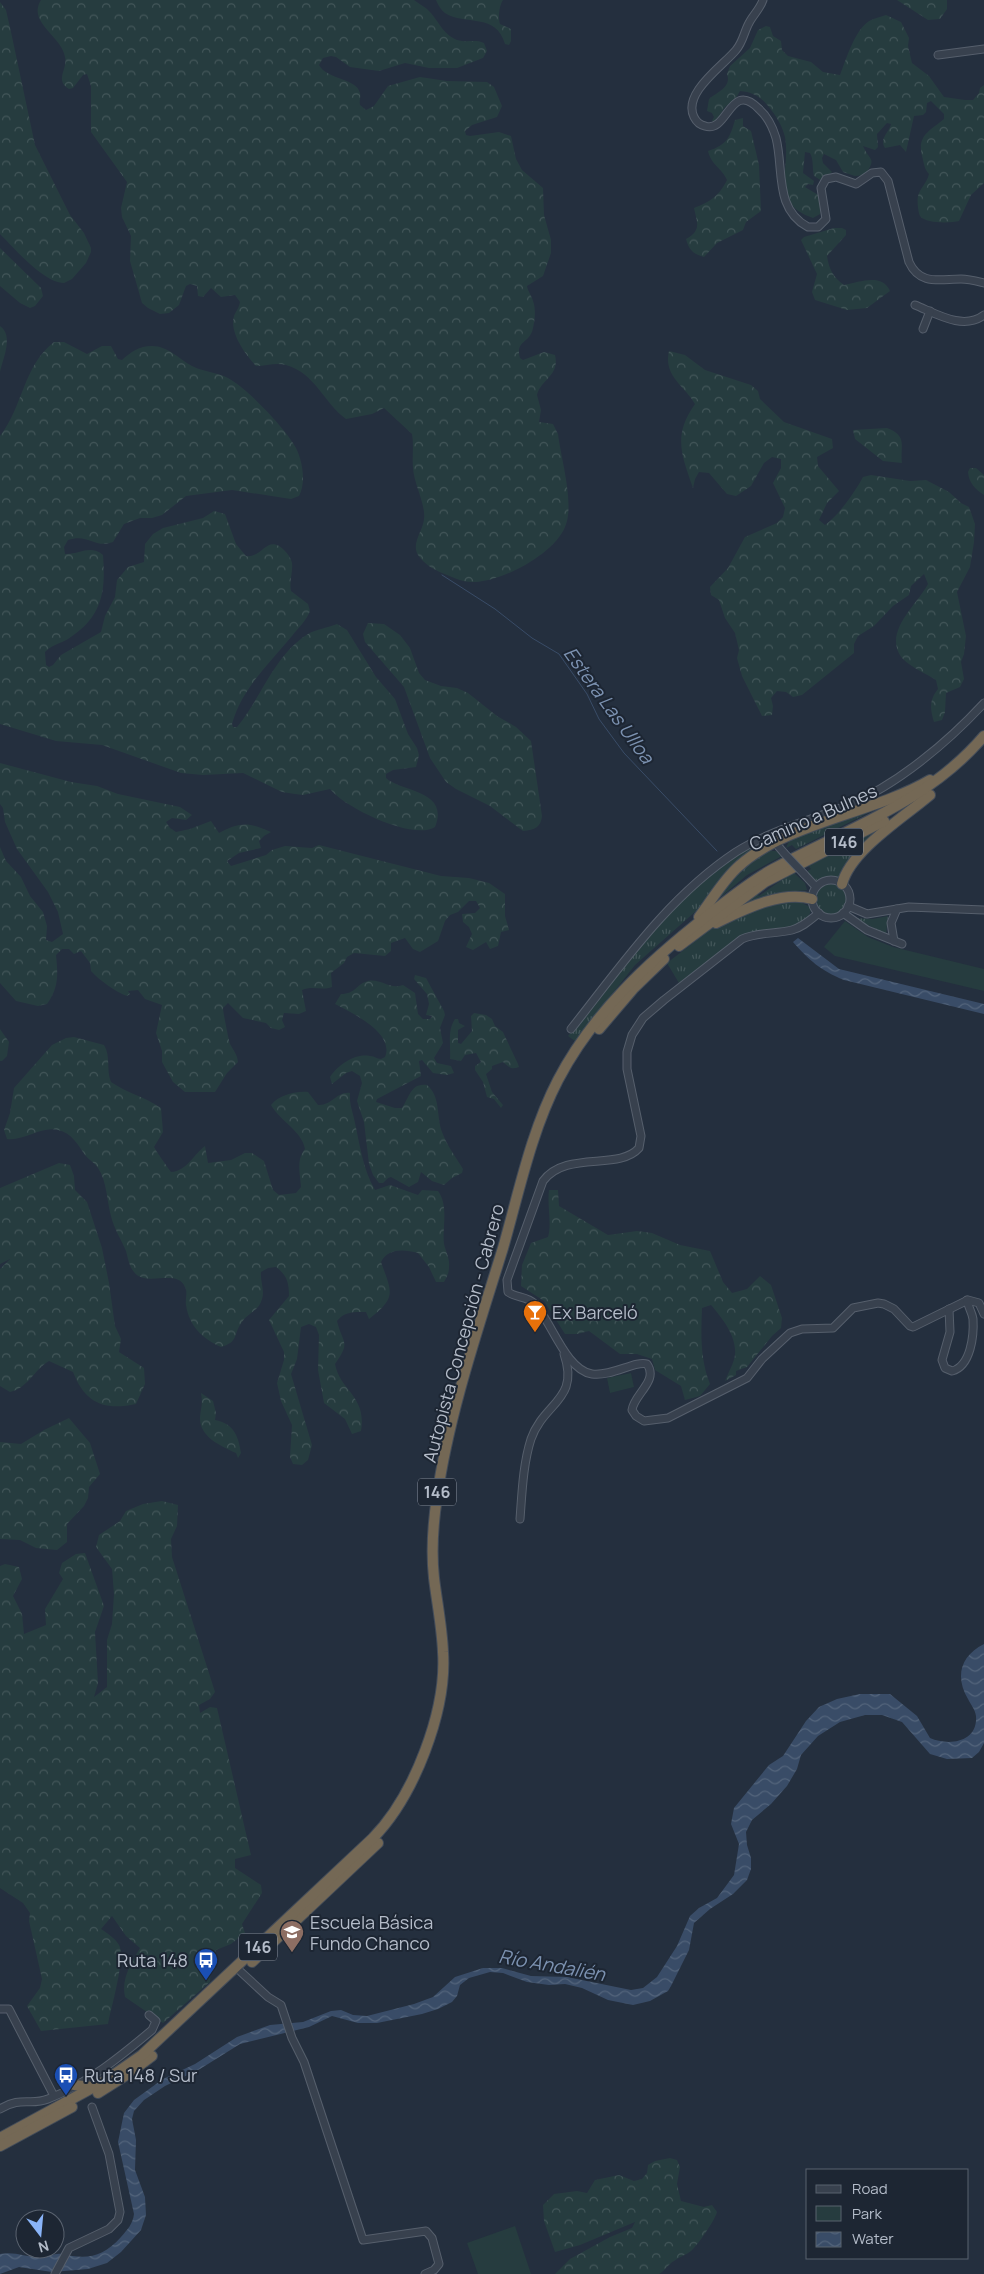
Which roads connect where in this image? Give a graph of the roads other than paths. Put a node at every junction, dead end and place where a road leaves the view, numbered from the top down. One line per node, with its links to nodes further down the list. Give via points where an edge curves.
1 (763, 0): 4 (street, via 738,48 712,73 694,97 692,110 697,121 706,127 714,126 720,123 731,106 742,100 757,107 775,135 785,202 794,216 808,227 818,226 826,219 821,188 826,179 836,177 856,184 872,173 882,173 888,181 908,258 916,273 932,281 960,279)
2 (984, 49): 3 (street)
3 (938, 55)
4 (984, 283)
5 (915, 305): 6 (street)
6 (930, 311): 7 (street, via 956,322); 8 (street)
7 (982, 318)
8 (923, 329)
9 (984, 703): 14 (street, Camino a Bulnes, via 949,737 885,785)
10 (984, 736): 12 (highway, Autopista Concepción - Cabrero / 146)
11 (984, 747): 13 (highway, Autopista Concepción - Cabrero / 146)
12 (970, 752): 14 (highway, via 906,792); 23 (highway, Autopista Concepción - Cabrero / 146, via 919,794 761,875)
13 (930, 794): 15 (highway, via 859,853 848,867); 23 (highway, Autopista Concepción - Cabrero / 146, via 765,882)
14 (772, 839): 16 (street, bridge); 23 (highway, via 734,870); 26 (street, Camino a Bulnes, via 722,862 678,899)
15 (842, 884): 16 (street, via 828,881); 18 (street, via 849,894)
16 (816, 888): 17 (street)
17 (812, 899): 21 (street); 23 (highway, via 791,897 762,904)
18 (848, 906): 19 (street, via 867,914); 22 (street)
19 (897, 909): 20 (street); 24 (street, via 891,923)
20 (984, 910)
21 (819, 913): 22 (street, via 829,918); 30 (street, via 792,930 748,937 643,1018 628,1044 627,1069 642,1136 639,1148 630,1155 563,1166 543,1181 506,1286 510,1294 523,1296 536,1305)
22 (843, 913): 24 (street, via 867,930)
23 (694, 931): 34 (highway, Autopista Concepción - Cabrero / 146, via 644,978 603,1024 568,1076 545,1128 462,1410 446,1481 440,1575 449,1649 449,1682 441,1722 417,1786 385,1836); 38 (highway, Autopista Concepción - Cabrero / 146, via 632,980 591,1028 558,1081 537,1132 479,1328 440,1479 433,1547 443,1652 442,1686 435,1718 408,1790 373,1838 142,2055)
24 (894, 941): 25 (street)
25 (902, 944)
26 (571, 1029)
27 (967, 1300): 28 (street); 28 (street, via 973,1318 971,1346 968,1356 952,1371 945,1368 942,1360 950,1332); 29 (street, via 979,1303)
28 (949, 1309): 31 (street, via 913,1327 884,1304 858,1306 833,1328 802,1329 790,1333 747,1378 663,1419 644,1421 632,1410 650,1378 647,1364 604,1375 589,1373)
29 (984, 1314)
30 (563, 1351): 31 (street); 32 (street)
31 (578, 1366): 32 (street)
32 (569, 1379): 33 (street, via 564,1393 533,1434 525,1467)
33 (520, 1519)
34 (241, 1972): 43 (highway, Autopista Concepción - Cabrero / 146, via 128,2074); 45 (street, via 268,1998 281,2005 304,2062 363,2240 426,2231 432,2238 439,2264)
35 (0, 2009): 39 (street, via 9,2009)
36 (149, 2015): 37 (street, via 156,2021 152,2030 116,2059)
37 (74, 2086): 38 (highway); 39 (street)
38 (95, 2087): 42 (highway, Autopista Concepción - Cabrero / 146)
39 (54, 2096): 41 (street, via 41,2101 17,2101)
40 (92, 2107): 44 (street, via 109,2154 120,2212 118,2220 104,2232 69,2248)
41 (0, 2109)
42 (0, 2138)
43 (0, 2146)
44 (56, 2274)
45 (425, 2274)

